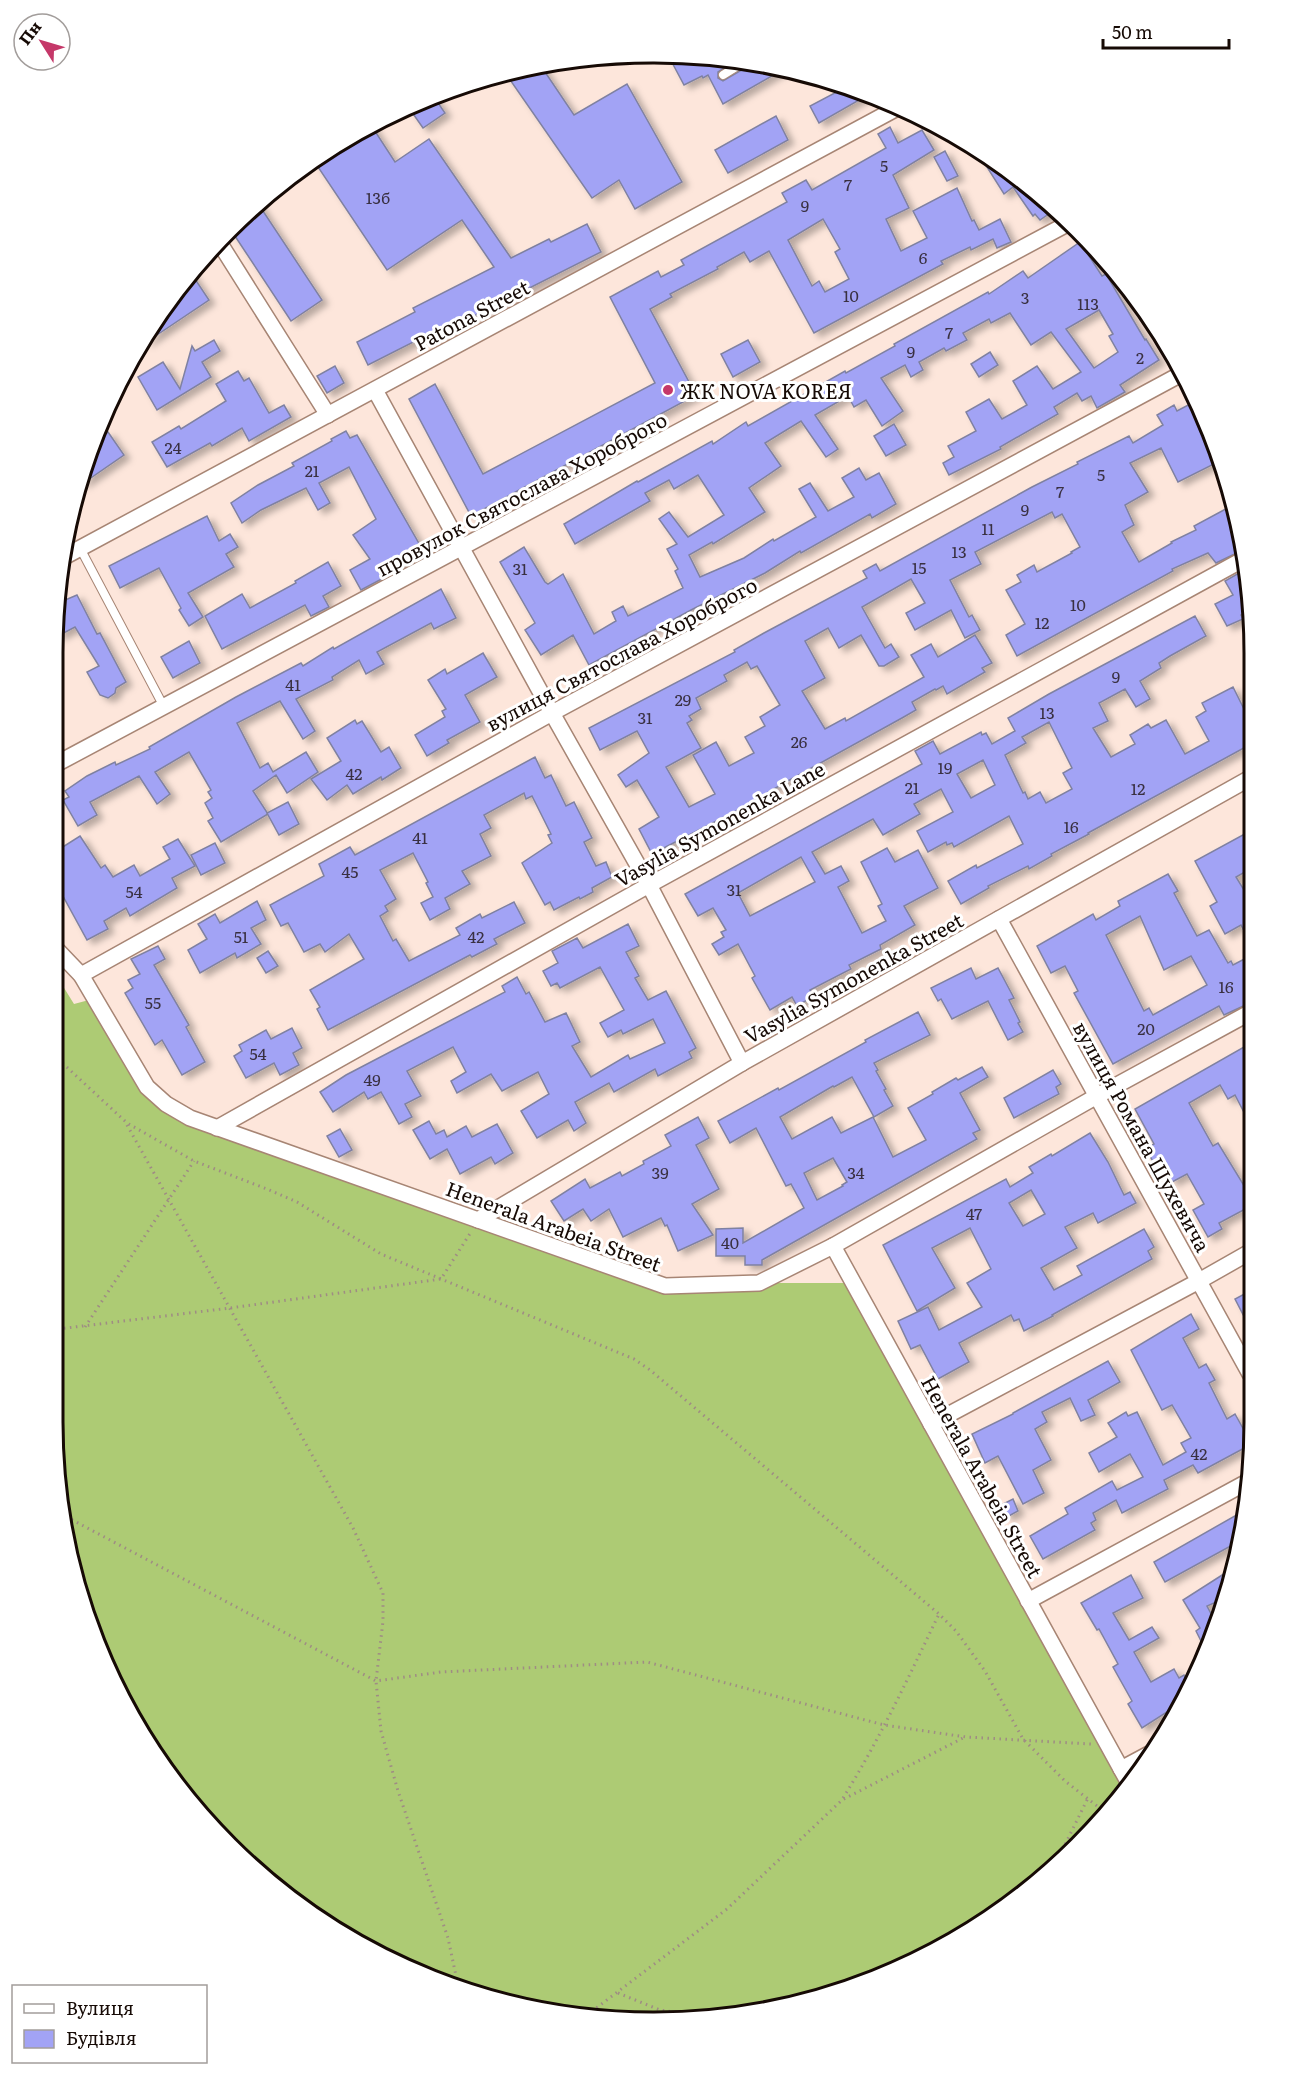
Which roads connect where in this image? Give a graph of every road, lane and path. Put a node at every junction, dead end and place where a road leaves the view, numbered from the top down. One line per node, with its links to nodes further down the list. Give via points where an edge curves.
1 (734, 68): 2 (lane)
2 (723, 75)
3 (889, 112): 7 (street, Patona Street)
4 (1061, 227): 10 (street, провулок Святослава Хороброго)
5 (224, 249): 8 (street)
6 (1175, 377): 14 (street, вулиця Святослава Хороброго)
7 (375, 390): 8 (street, Patona Street); 10 (street)
8 (328, 415): 9 (street, Patona Street)
9 (80, 548): 11 (street, Patona Street); 13 (lane)
10 (462, 549): 13 (street, провулок Святослава Хороброго); 14 (street)
11 (72, 553)
12 (1237, 563): 17 (street, Vasylia Symonenka Lane)
13 (164, 707): 15 (street, провулок Святослава Хороброго)
14 (552, 713): 17 (street); 20 (street, вулиця Святослава Хороброго)
15 (63, 760)
16 (1244, 781): 18 (street, Vasylia Symonenka Street)
17 (649, 885): 22 (street); 26 (street, Vasylia Symonenka Lane)
18 (999, 919): 22 (street, Vasylia Symonenka Street); 24 (street, вулиця Романа Шухевича)
19 (63, 956): 20 (street, Henerala Arabeia Street)
20 (81, 975): 26 (street, Henerala Arabeia Street, via 147,1087 166,1104)
21 (1244, 1016): 24 (street)
22 (742, 1063): 29 (street, Vasylia Symonenka Street)
23 (63, 1064): 25 (path)
24 (1097, 1096): 30 (street); 33 (street, вулиця Романа Шухевича)
25 (126, 1123): 27 (path); 28 (path)
26 (217, 1128): 29 (street, Henerala Arabeia Street)
27 (194, 1161): 28 (path); 32 (path, via 297,1202 381,1254)
28 (169, 1199): 34 (path); 35 (path)
29 (478, 1220): 30 (street, Henerala Arabeia Street, via 665,1286 759,1282); 32 (path)
30 (833, 1246): 38 (street, Henerala Arabeia Street)
31 (1244, 1255): 33 (street)
32 (441, 1279): 34 (path); 42 (path, via 634,1359)
33 (1199, 1281): 37 (street, вулиця Романа Шухевича); 38 (street)
34 (230, 1308): 35 (path); 43 (path, via 353,1528 383,1593 384,1621)
35 (85, 1327): 36 (path)
36 (63, 1329)
37 (1244, 1363)
38 (931, 1424): 41 (street, Henerala Arabeia Street)
39 (1240, 1486): 41 (street)
40 (71, 1519): 43 (path)
41 (1028, 1601): 47 (street, Henerala Arabeia Street)
42 (939, 1614): 44 (path); 46 (path, via 980,1664)
43 (376, 1681): 44 (path, via 441,1672 647,1662); 55 (path, via 381,1731 448,1938)
44 (884, 1725): 45 (path); 52 (path)
45 (966, 1737): 46 (path); 52 (path)
46 (1023, 1739): 47 (path); 51 (path)
47 (1108, 1745): 49 (street, Henerala Arabeia Street)
48 (1136, 1761): 49 (street)
49 (1121, 1769): 50 (street, Henerala Arabeia Street)
50 (1125, 1777)
51 (1088, 1798): 53 (path); 54 (path)
52 (842, 1800): 56 (path, via 727,1909)
53 (1099, 1808)
54 (1065, 1845)
55 (456, 1978)
56 (618, 1993): 57 (path); 58 (path)
57 (596, 2009)
58 (671, 2012)

